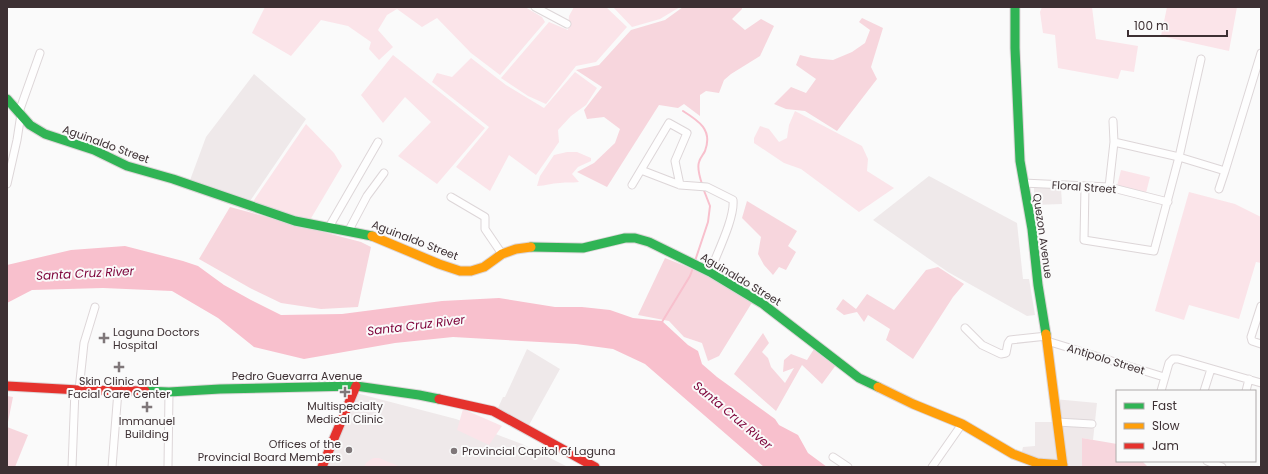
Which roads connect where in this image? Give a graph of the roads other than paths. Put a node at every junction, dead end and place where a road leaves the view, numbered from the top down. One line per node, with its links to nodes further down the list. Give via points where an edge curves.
1 (535, 7): 3 (street)
2 (1015, 7): 17 (street, Quezon Avenue)
3 (567, 24)
4 (1261, 52): 7 (street)
5 (40, 53): 9 (street)
6 (1201, 58): 13 (street)
7 (1259, 70): 15 (street)
8 (7, 99): 9 (street, Aguinaldo Street)
9 (20, 113): 18 (street); 26 (street, Aguinaldo Street, via 30,125 45,134 94,150 127,166 295,221)
10 (1113, 121): 12 (street)
11 (378, 142): 26 (street)
12 (1114, 142): 13 (street); 22 (street)
13 (1179, 157): 15 (street); 25 (street)
14 (641, 170): 19 (street); 20 (street); 20 (street, via 669,123 687,133 675,160)
15 (1226, 171): 23 (street)
16 (384, 172): 27 (street, via 367,196)
17 (1023, 183): 21 (street, Floral Street); 33 (street, Quezon Avenue)
18 (7, 184)
19 (632, 185)
20 (680, 185): 29 (street, via 707,187 733,200 734,206)
21 (1085, 186): 22 (street, Floral Street); 25 (street, via 1084,240 1154,250)
22 (1109, 187): 25 (street, Floral Street)
23 (1219, 189)
24 (451, 197): 28 (street, via 485,217 485,228)
25 (1168, 202)
26 (329, 227): 27 (street, Aguinaldo Street)
27 (349, 230): 28 (street, Aguinaldo Street, via 370,235 460,271 484,267)
28 (502, 254): 29 (street, Aguinaldo Street, via 528,248 583,248 635,238 649,242)
29 (710, 272): 48 (street, Aguinaldo Street, via 764,304 859,378)
30 (1261, 306): 34 (street, via 1251,336 1252,340)
31 (95, 307): 41 (street, via 84,344)
32 (965, 328): 33 (street, via 982,345 1001,354 1006,353 1010,340)
33 (1047, 338): 36 (street, Antipolo Street); 47 (street, Quezon Avenue)
34 (1261, 344)
35 (1211, 369): 36 (street, via 1173,359 1169,362); 37 (street); 43 (street)
36 (1164, 376): 42 (street)
37 (1249, 379): 38 (street); 44 (street)
38 (1261, 383)
39 (7, 386): 41 (street, Pedro Guevarra Avenue)
40 (356, 386): 46 (street, Pedro Guevarra Avenue); 56 (street); 57 (street, Pedro Guevarra Avenue, via 419,395 493,411)
41 (77, 390): 45 (street, Pedro Guevarra Avenue); 53 (street)
42 (1161, 390)
43 (1204, 390)
44 (1246, 390)
45 (118, 391): 46 (street, Pedro Guevarra Avenue); 54 (street)
46 (169, 392): 55 (street)
47 (1056, 422): 49 (street); 52 (street, Quezon Avenue)
48 (962, 424): 52 (street, Aguinaldo Street, via 1013,454 1037,463); 59 (street)
49 (1092, 424)
50 (833, 457): 58 (street)
51 (1210, 462): 60 (street)
52 (1063, 466)
53 (72, 467)
54 (112, 467)
55 (168, 467)
56 (322, 467)
57 (595, 467)
58 (848, 467)
59 (932, 467)
60 (1223, 467)

